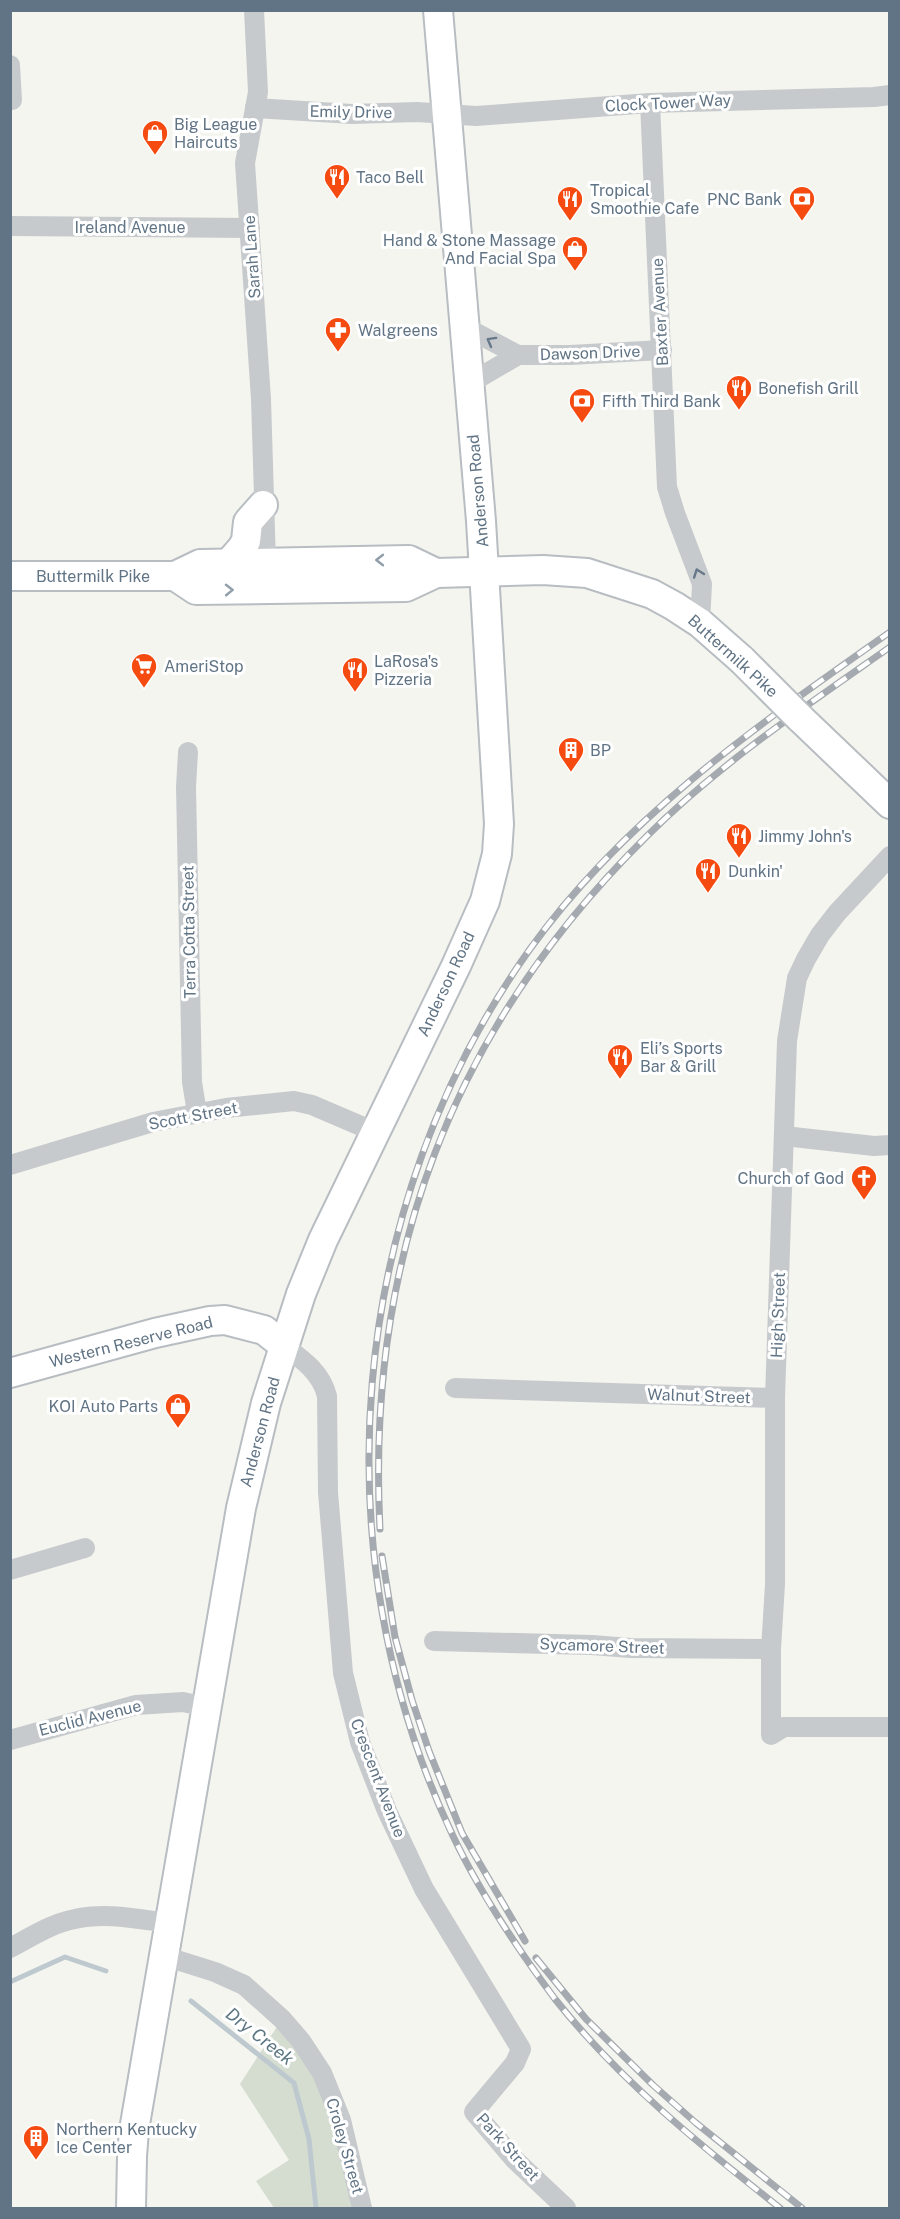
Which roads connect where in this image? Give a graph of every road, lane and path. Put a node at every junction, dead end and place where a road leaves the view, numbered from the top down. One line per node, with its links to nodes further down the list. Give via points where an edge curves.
1 (254, 10): 7 (street, Sarah Lane, via 258,92)
2 (438, 10): 8 (main road, Anderson Road)
3 (10, 65): 5 (street)
4 (890, 95): 6 (street, Clock Tower Way)
5 (12, 100)
6 (650, 103): 8 (street, Clock Tower Way); 12 (street, Baxter Avenue)
7 (255, 108): 8 (street, Emily Drive); 10 (street, Sarah Lane, via 245,163)
8 (446, 115): 11 (main road, Anderson Road)
9 (10, 226): 10 (street, Ireland Avenue)
10 (250, 228): 15 (street, Sarah Lane)
11 (464, 326): 13 (street, Dawson Drive, one-way to 11); 14 (main road, Anderson Road)
12 (662, 350): 13 (street, Dawson Drive); 22 (street, Baxter Avenue, one-way to 12, via 702,584 667,487)
13 (518, 355): 14 (street, Dawson Drive)
14 (470, 383): 18 (main road, Anderson Road)
15 (263, 505): 16 (main road, via 248,522 246,541); 17 (street, Sarah Lane)
16 (229, 563): 17 (main road, Buttermilk Pike); 21 (main road, Buttermilk Pike, via 200,564)
17 (266, 563): 19 (main road, Buttermilk Pike, one-way to 17, via 409,560)
18 (484, 572): 19 (main road, Buttermilk Pike); 22 (main road, Buttermilk Pike, via 587,573 652,594); 27 (main road, Anderson Road, via 500,824 497,854 485,901)
19 (436, 573): 21 (main road, Buttermilk Pike, one-way to 19, via 196,590 314,589 406,587)
20 (10, 576): 21 (main road, Buttermilk Pike)
21 (175, 576)
22 (700, 623): 24 (main road, Buttermilk Pike, bridge)
23 (188, 752): 26 (street, Terra Cotta Street, via 192,1082)
24 (890, 804)
25 (890, 856): 28 (street, High Street, via 820,935 797,978 787,1041)
26 (196, 1113): 27 (street, Scott Street, via 294,1101); 30 (street, Scott Street)
27 (375, 1132): 31 (main road, Anderson Road, via 323,1240)
28 (784, 1136): 29 (street); 34 (street, High Street)
29 (890, 1145)
30 (10, 1165)
31 (283, 1345): 32 (main road, Western Reserve Road, via 264,1330 225,1320 210,1321); 39 (main road, Anderson Road, via 241,1508); 45 (street, Crescent Avenue, via 313,1369 327,1396 328,1492 343,1673 360,1742 424,1888 512,2032 521,2049)
32 (10, 1373)
33 (455, 1388): 34 (street, Walnut Street)
34 (775, 1398): 38 (street, High Street)
35 (85, 1548): 36 (street)
36 (10, 1570)
37 (434, 1641): 38 (street, Sycamore Street)
38 (771, 1649): 40 (street, High Street, via 771,1735 784,1727)
39 (206, 1707): 41 (street, Euclid Avenue, via 183,1702 136,1705); 42 (main road, Anderson Road)
40 (890, 1727)
41 (13, 1733)
42 (169, 1923): 43 (street, via 106,1916 73,1919); 44 (main road, Anderson Road)
43 (10, 1948)
44 (164, 1956): 46 (main road, Anderson Road, via 134,2130); 47 (street, Croley Street, via 244,1985 301,2041 322,2073 341,2120)
45 (519, 2055): 48 (street, Park Street, via 474,2112 515,2160)
46 (131, 2208)
47 (362, 2208)
48 (566, 2208)

